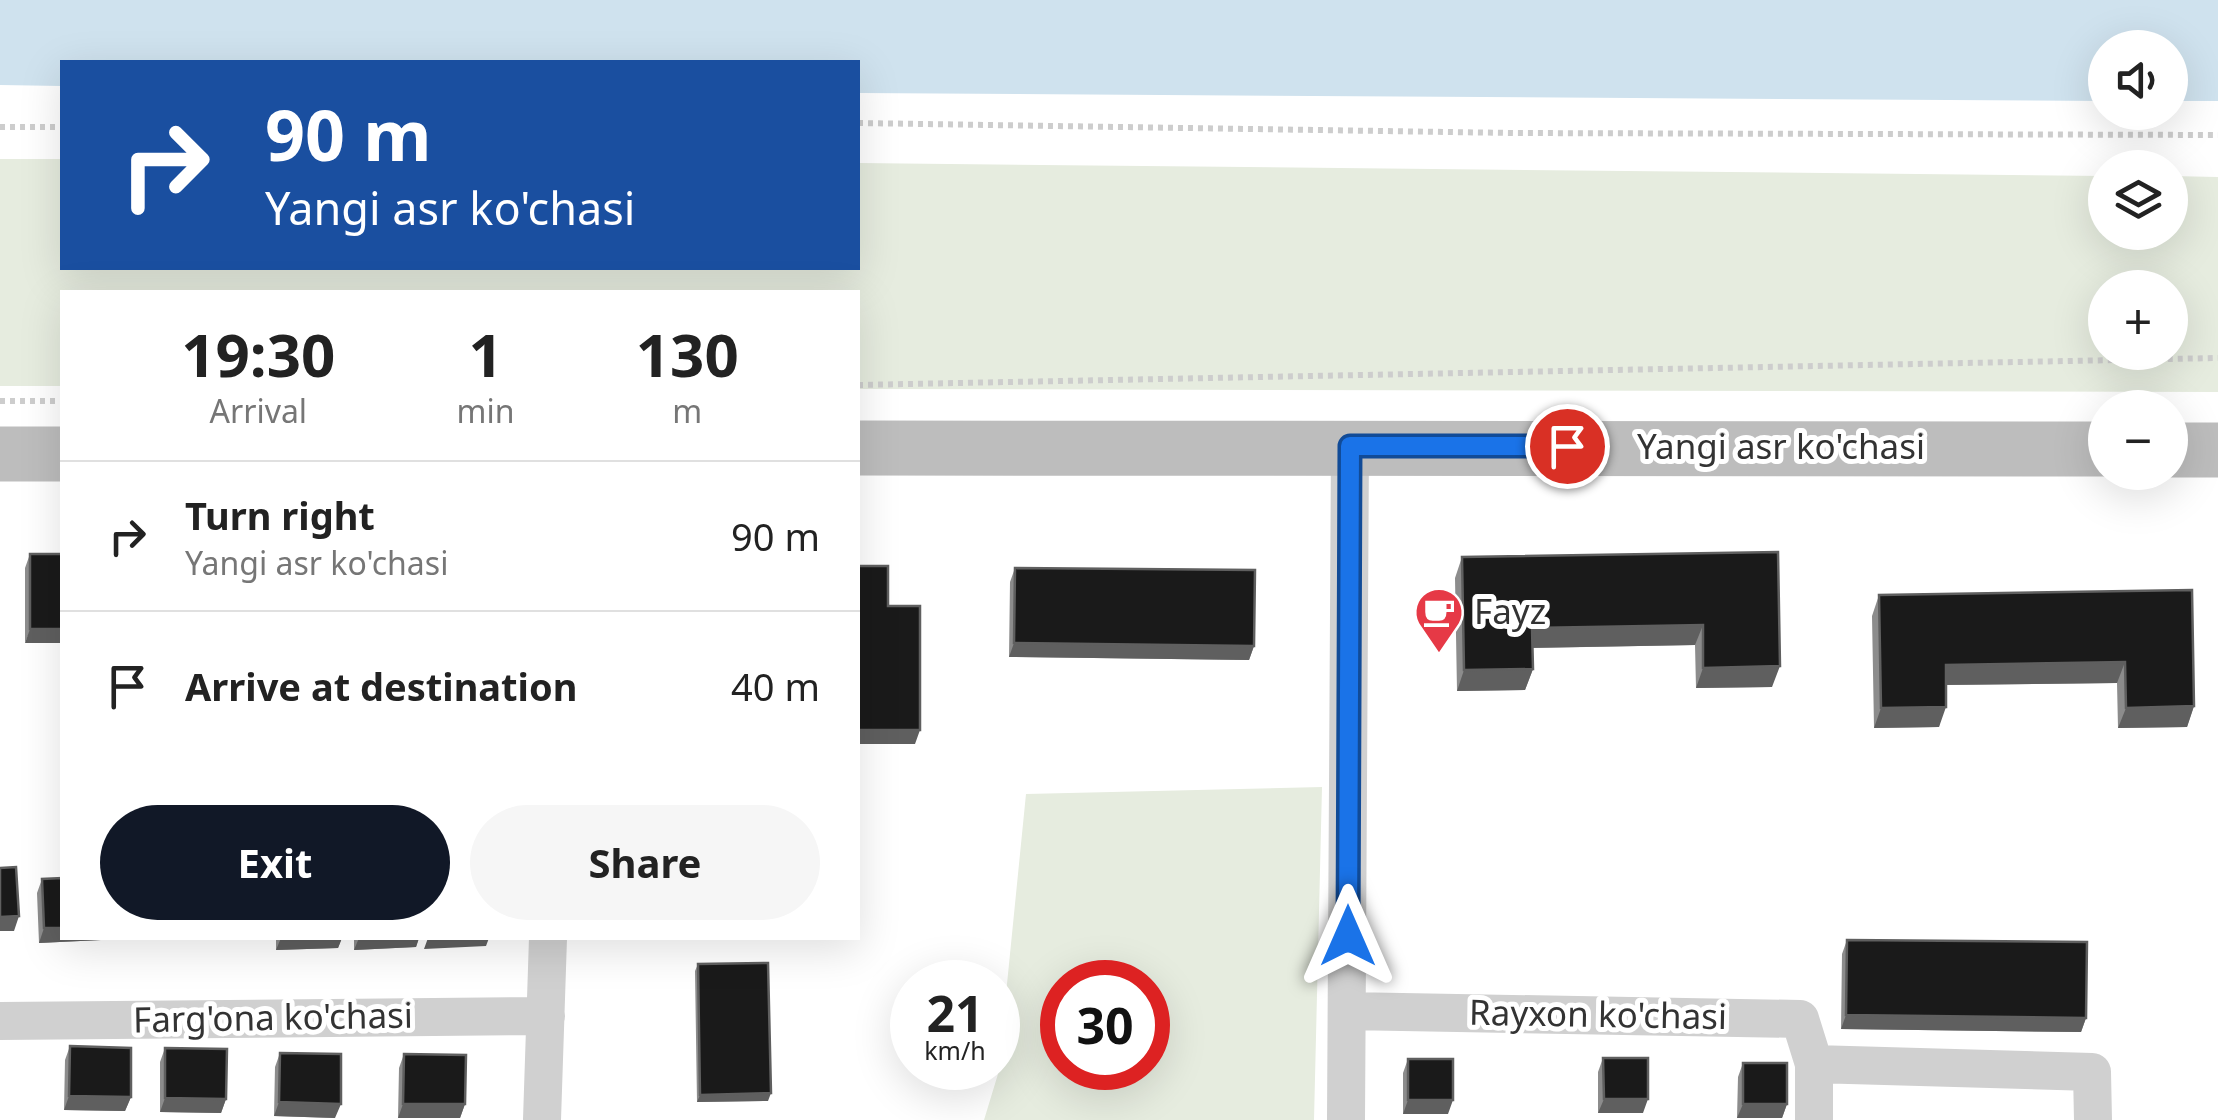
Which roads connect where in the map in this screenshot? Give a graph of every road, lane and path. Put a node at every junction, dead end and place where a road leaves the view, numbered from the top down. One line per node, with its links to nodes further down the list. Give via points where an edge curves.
1 (860, 123): 4 (path)
2 (0, 128): 3 (path)
3 (60, 128)
4 (2218, 135)
5 (2218, 358): 6 (path)
6 (860, 385)
7 (0, 401): 8 (path)
8 (60, 401)
9 (1350, 446): 10 (street, Yangi asr ko'chasi); 11 (street, Yangi asr ko'chasi); 17 (street)
10 (860, 448)
11 (2088, 449)
12 (2188, 450): 13 (street)
13 (2218, 450)
14 (0, 454): 15 (street)
15 (60, 454)
16 (548, 940): 18 (street)
17 (1347, 1011): 20 (street, Rayxon ko'chasi, via 1800,1019); 22 (street)
18 (546, 1016): 19 (street, Farg'ona ko'chasi); 21 (street)
19 (0, 1020)
20 (1814, 1064): 23 (street, Rayxon ko'chasi); 24 (street, via 2092,1072)
21 (542, 1120)
22 (1346, 1120)
23 (1814, 1120)
24 (2092, 1120)

